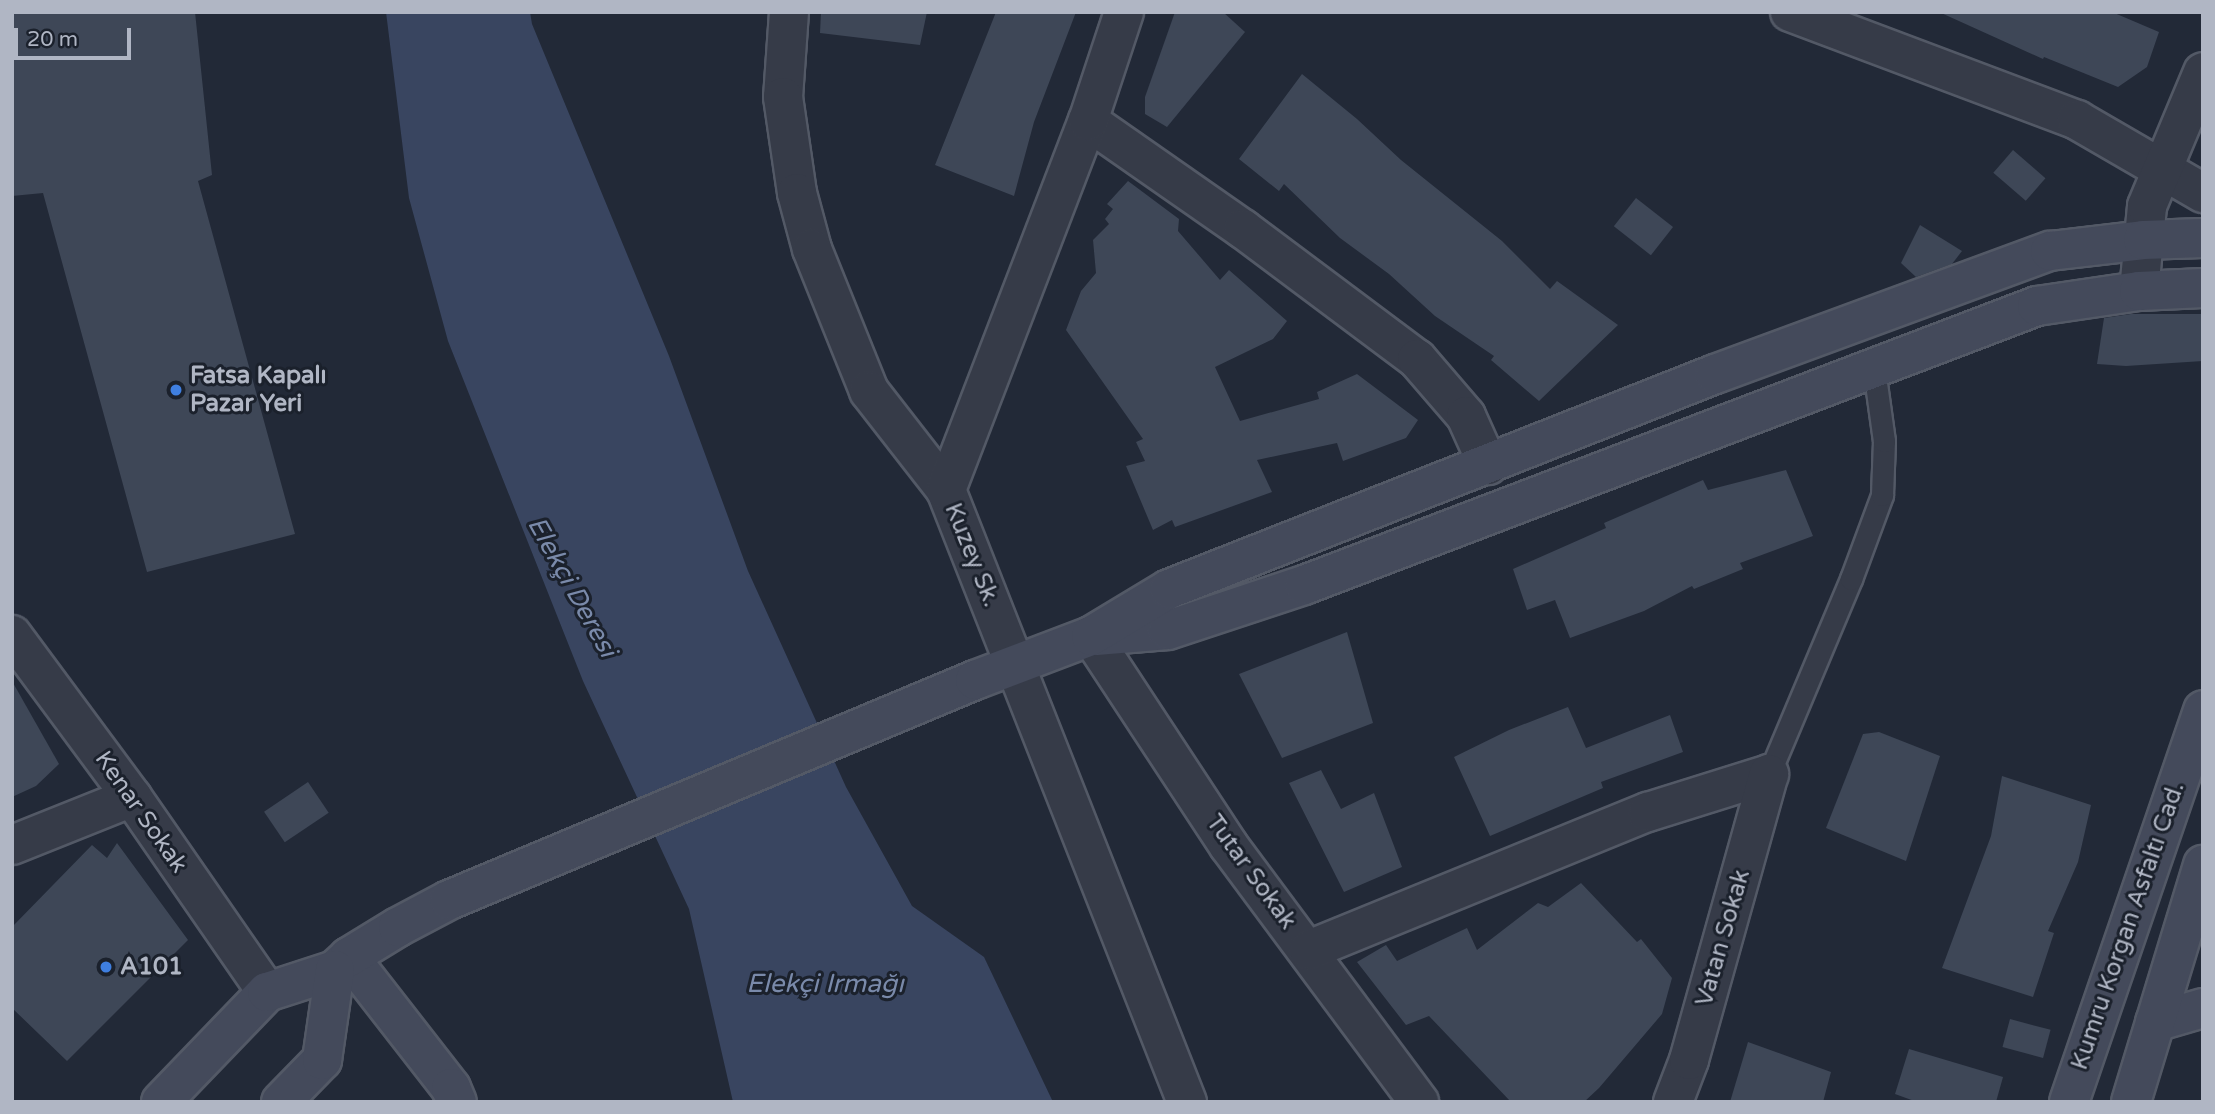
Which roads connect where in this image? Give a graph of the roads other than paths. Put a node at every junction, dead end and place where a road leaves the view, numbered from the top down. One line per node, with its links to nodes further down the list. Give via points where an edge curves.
1 (789, 12): 16 (street, Kuzey Sk., via 783,97 797,193 812,249 869,391)
2 (1124, 12): 5 (street)
3 (1790, 12): 6 (street, via 2077,120)
4 (2203, 72): 6 (street)
5 (1088, 121): 15 (street, via 1417,359 1466,416); 16 (street)
6 (2163, 168): 7 (street); 9 (street, via 2147,206)
7 (2203, 193)
8 (2203, 238): 9 (main road)
9 (2143, 240): 11 (street); 13 (main road, via 2050,251)
10 (2203, 288): 11 (main road)
11 (2139, 291): 12 (main road, via 2037,306)
12 (1874, 369): 14 (main road); 24 (lane, via 1884,441 1882,495 1852,579)
13 (1702, 379): 14 (main road); 15 (main road)
14 (1725, 424): 17 (main road)
15 (1488, 465): 17 (main road); 18 (main road)
16 (946, 490): 22 (street, Kuzey Sk.)
17 (1510, 505): 19 (main road)
18 (1283, 544): 19 (main road); 21 (main road, via 1169,589)
19 (1304, 584): 21 (main road, via 1168,630)
20 (12, 635): 25 (street, Kenar Sokak)
21 (1091, 636): 22 (main road); 28 (street, Tutar Sokak, via 1229,846)
22 (1016, 666): 29 (main road, via 449,900); 36 (street, Kuzey Sk.)
23 (2203, 710): 39 (main road, Kumru Korgan Asfaltı Cad.)
24 (1769, 774): 28 (street, via 1648,812); 38 (street, Vatan Sokak, via 1689,1060)
25 (132, 797): 26 (street); 30 (street, Kenar Sokak)
26 (12, 845)
27 (2203, 865): 32 (main road)
28 (1309, 950): 37 (street, Tutar Sokak)
29 (342, 964): 30 (main road); 34 (main road, via 322,1060); 35 (main road, via 451,1088)
30 (267, 992): 33 (main road)
31 (2203, 1008): 32 (main road)
32 (2155, 1022): 40 (main road)
33 (160, 1102)
34 (281, 1102)
35 (457, 1102)
36 (1187, 1102)
37 (1419, 1102)
38 (1673, 1102)
39 (2068, 1102)
40 (2131, 1102)

